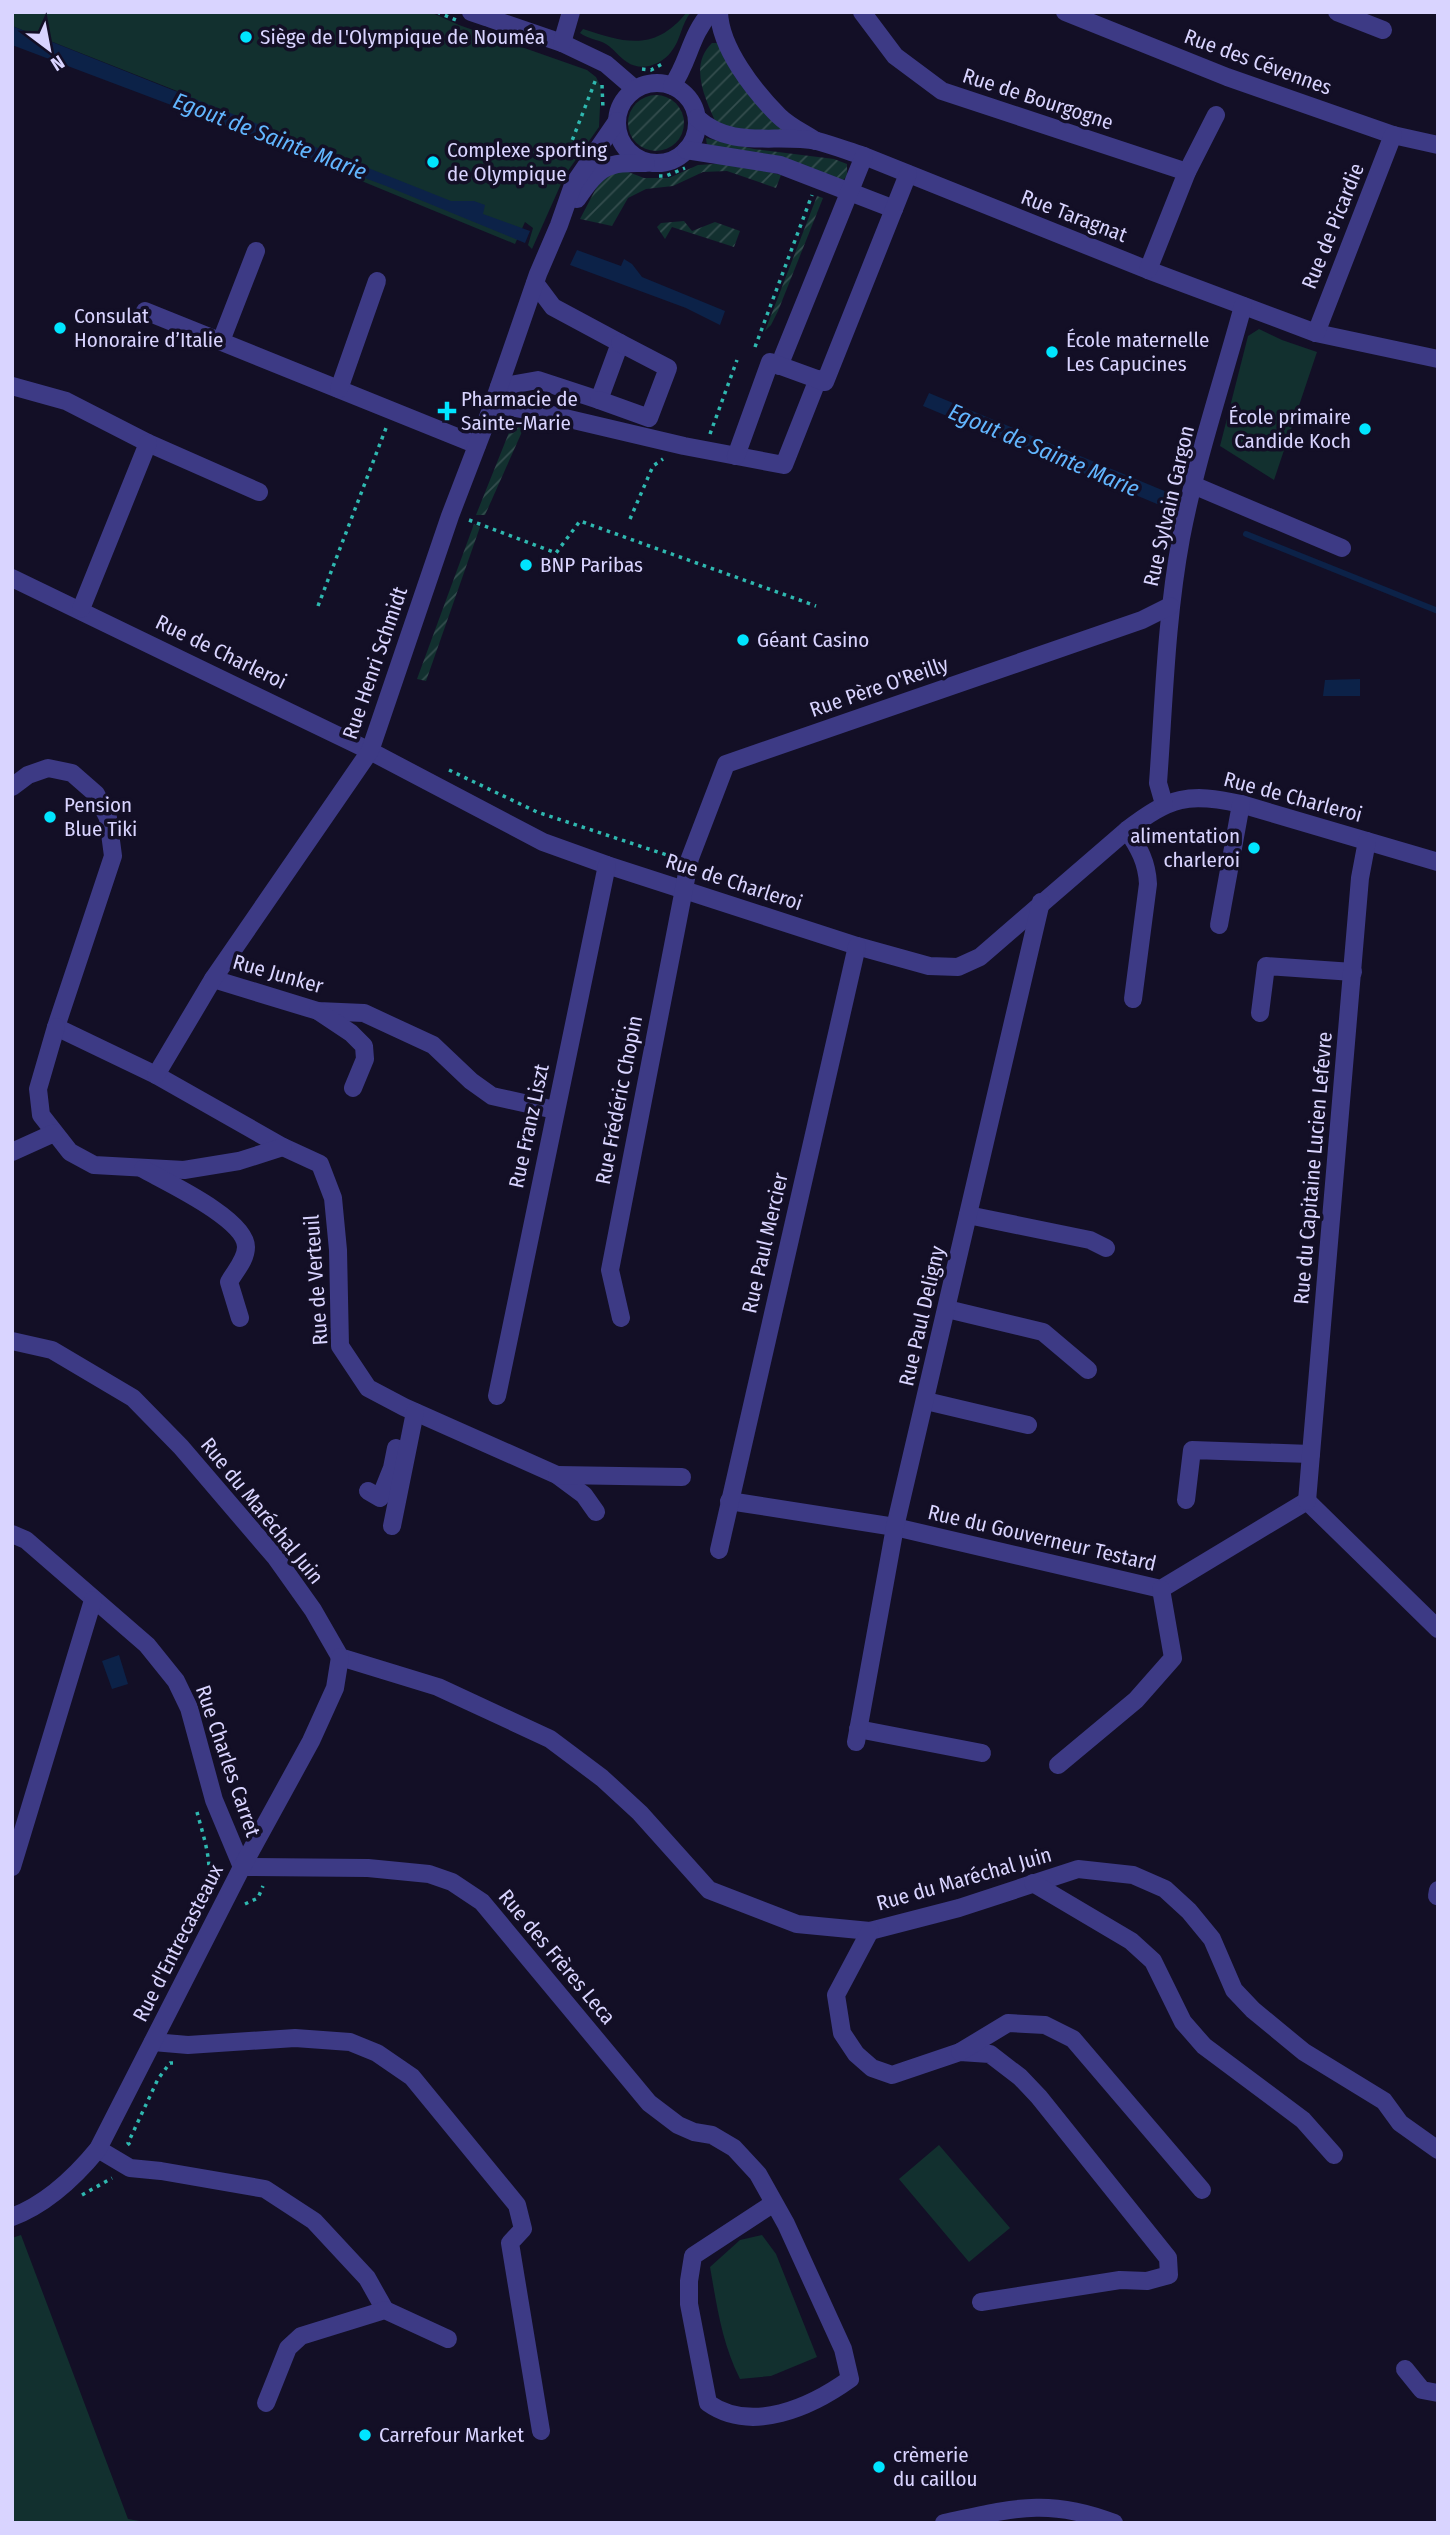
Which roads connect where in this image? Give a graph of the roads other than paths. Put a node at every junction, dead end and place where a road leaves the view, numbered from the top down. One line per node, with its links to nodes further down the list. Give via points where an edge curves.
1 (571, 12): 9 (street)
2 (711, 12): 10 (street, via 699,25)
3 (719, 12): 16 (street, via 724,40 750,81 780,118)
4 (862, 12): 21 (street, Rue de Bourgogne, via 895,57 943,91)
5 (1065, 12): 15 (street, Rue des Cévennes)
6 (1338, 12): 8 (street)
7 (467, 18): 9 (street)
8 (1383, 30)
9 (562, 43): 11 (street, via 606,64)
10 (672, 86): 11 (street, via 647,84); 13 (street, via 689,98)
11 (635, 89): 14 (street)
12 (1216, 115): 21 (street)
13 (697, 118): 16 (street, Rue Taragnat, via 729,137); 18 (street, via 693,141)
14 (609, 120): 20 (street, via 632,154); 25 (street, Rue Henri Schmidt, via 573,185)
15 (1393, 135): 17 (street, Rue des Cévennes); 32 (street, Rue de Picardie)
16 (816, 141): 19 (street, Rue Taragnat)
17 (1438, 145)
18 (686, 150): 20 (street); 23 (street, via 780,165)
19 (864, 156): 22 (street, Rue Taragnat); 23 (street)
20 (656, 163): 25 (street, Rue Henri Schmidt, via 621,162 605,167)
21 (1187, 172): 27 (street)
22 (908, 174): 24 (street); 27 (street, Rue Taragnat)
23 (849, 193): 24 (street); 36 (street)
24 (894, 209): 37 (street)
25 (559, 225): 28 (street, Rue Henri Schmidt)
26 (256, 251): 33 (street)
27 (1148, 270): 30 (street, Rue Taragnat)
28 (536, 279): 34 (street, via 553,307); 39 (street, Rue Henri Schmidt)
29 (377, 281): 40 (street)
30 (1243, 306): 32 (street, Rue Taragnat); 46 (street, Rue Sylvain Gargon)
31 (145, 311): 33 (street)
32 (1316, 333): 35 (street, Rue Taragnat)
33 (221, 341): 40 (street)
34 (620, 342): 41 (street); 41 (street, via 668,368 649,418)
35 (1438, 359)
36 (779, 366): 37 (street); 45 (street, via 770,362)
37 (822, 381): 45 (street, via 784,465)
38 (12, 386): 43 (street, via 66,401)
39 (499, 387): 41 (street, via 538,380); 42 (street, Rue Henri Schmidt)
40 (338, 389): 44 (street)
41 (599, 400)
42 (493, 404): 44 (street, Rue Henri Schmidt); 45 (street)
43 (148, 443): 47 (street); 51 (street)
44 (477, 445): 52 (street, Rue Henri Schmidt)
45 (736, 456)
46 (1192, 490): 48 (street); 50 (street, Rue Sylvain Gargon)
47 (259, 492)
48 (1342, 548)
49 (12, 578): 51 (street, Rue de Charleroi)
50 (1170, 606): 54 (street, Rue Sylvain Gargon, via 1158,783); 60 (street, Rue Père O'Reilly, via 1142,620 726,764)
51 (80, 610): 52 (street, Rue de Charleroi)
52 (370, 751): 59 (street, Rue de Charleroi, via 543,842); 65 (street, Rue Henri Schmidt)
53 (12, 787): 69 (street, via 48,768 72,773 96,793 108,818 113,856)
54 (1164, 804): 55 (street, Rue de Charleroi, via 1201,798); 56 (street, Rue de Charleroi)
55 (1241, 804): 57 (street, Rue de Charleroi); 62 (street)
56 (1127, 830): 61 (street, Rue de Charleroi); 66 (street, via 1140,848 1148,884)
57 (1367, 841): 58 (street, Rue de Charleroi); 64 (street, Rue du Capitaine Lucien Lefevre)
58 (1438, 862)
59 (607, 865): 60 (street, Rue de Charleroi); 72 (street, Rue Franz Liszt)
60 (682, 889): 63 (street, Rue de Charleroi); 81 (street, Rue Frédéric Chopin, via 610,1270)
61 (1041, 902): 63 (street, Rue de Charleroi, via 980,957 958,967 929,966); 77 (street, Rue Paul Deligny)
62 (1219, 925)
63 (857, 946): 93 (street, Rue Paul Mercier)
64 (1353, 972): 68 (street, via 1266,966); 88 (street, Rue du Capitaine Lucien Lefevre)
65 (213, 979): 67 (street, Rue Junker); 70 (street, Rue Henri Schmidt)
66 (1133, 999)
67 (318, 1011): 71 (street, via 364,1046 365,1059); 72 (street, Rue Junker, via 364,1013 433,1045 492,1096)
68 (1260, 1013)
69 (56, 1027): 70 (street, Rue de Verteuil); 73 (street, via 38,1089 41,1115)
70 (156, 1075): 74 (street, Rue de Verteuil)
71 (353, 1088)
72 (555, 1111): 84 (street, Rue Franz Liszt)
73 (54, 1133): 75 (street); 76 (street, via 70,1152 94,1165)
74 (283, 1147): 76 (street, via 239,1161 184,1170); 86 (street, Rue de Verteuil, via 320,1164 333,1198 340,1346 368,1388)
75 (12, 1152)
76 (139, 1167): 80 (street, via 217,1212 239,1230 247,1244 245,1257 229,1282)
77 (968, 1215): 78 (street, via 1090,1240); 79 (street, Rue Paul Deligny)
78 (1106, 1248)
79 (947, 1309): 83 (street, via 1043,1332); 85 (street, Rue Paul Deligny)
80 (240, 1318)
81 (621, 1318)
82 (12, 1341): 103 (street, Rue du Maréchal Juin, via 52,1350 133,1398 276,1558)
83 (1088, 1370)
84 (497, 1396)
85 (926, 1401): 87 (street); 97 (street, Rue Paul Deligny)
86 (409, 1409): 89 (street, Rue de Verteuil); 91 (street, via 380,1498); 96 (street)
87 (1028, 1425)
88 (1311, 1454): 92 (street, via 1192,1450); 94 (street, Rue du Capitaine Lucien Lefevre)
89 (557, 1475): 90 (street); 95 (street, via 584,1495)
90 (682, 1477)
91 (368, 1491)
92 (1186, 1500)
93 (729, 1501): 97 (street, Rue du Gouverneur Testard); 99 (street, Rue Paul Mercier)
94 (1307, 1501): 100 (street, Rue du Gouverneur Testard); 102 (street)
95 (596, 1512)
96 (392, 1526)
97 (895, 1527): 100 (street, Rue du Gouverneur Testard); 104 (street, Rue Paul Deligny, via 857,1735)
98 (12, 1534): 101 (street, Rue Charles Carret, via 26,1540)
99 (719, 1550)
100 (1161, 1589): 105 (street, via 1172,1658 1136,1700)
101 (93, 1600): 106 (street); 107 (street, Rue Charles Carret, via 147,1645 176,1681 189,1708 214,1800)
102 (1438, 1629)
103 (340, 1657): 107 (street, Rue d'Entrecasteaux, via 335,1688 311,1741); 111 (street, Rue du Maréchal Juin, via 438,1687 551,1739 640,1813 709,1890 797,1924)
104 (982, 1753)
105 (1058, 1765)
106 (12, 1867)
107 (242, 1867): 112 (street, Rue d'Entrecasteaux); 118 (street, Rue des Frères Leca, via 368,1868 429,1874 452,1882 482,1902 649,2103 678,2125 712,2135 734,2148 758,2174)
108 (1033, 1883): 111 (street, Rue du Maréchal Juin); 115 (street, Rue du Maréchal Juin, via 1078,1869 1133,1875 1165,1889 1212,1939 1234,1990 1253,2010 1304,2052 1384,2101 1400,2123); 116 (street, via 1131,1941 1153,1961 1183,2022 1204,2046 1303,2120)
109 (1438, 1890): 110 (street)
110 (1437, 1896)
111 (870, 1931): 113 (street, via 835,1996 842,2033 856,2054 872,2068 891,2075)
112 (153, 2042): 114 (street, Rue d'Entrecasteaux); 126 (street, via 188,2045 295,2038 350,2042 377,2053 412,2077 517,2205 523,2229 510,2243)
113 (960, 2052): 117 (street, via 1008,2023 1045,2025 1073,2039); 120 (street, via 990,2054 1020,2077 1168,2258 1169,2275 1147,2281 1120,2280)
114 (98, 2149): 119 (street, Rue d'Entrecasteaux, via 47,2198); 121 (street, via 130,2168 265,2189 314,2221 367,2278)
115 (1438, 2150)
116 (1334, 2155)
117 (1202, 2190)
118 (775, 2203): 118 (street, Rue des Frères Leca, via 844,2349 850,2379 803,2406 762,2417 742,2416 708,2403 689,2304 689,2281 693,2256)
119 (12, 2217)
120 (981, 2302)
121 (385, 2310): 122 (street); 125 (street, via 301,2336 288,2348)
122 (448, 2339)
123 (1405, 2369): 124 (street, via 1422,2390)
124 (1438, 2393)
125 (266, 2403)
126 (541, 2431)
127 (944, 2523): 128 (street, via 1049,2506)
128 (1114, 2523)

